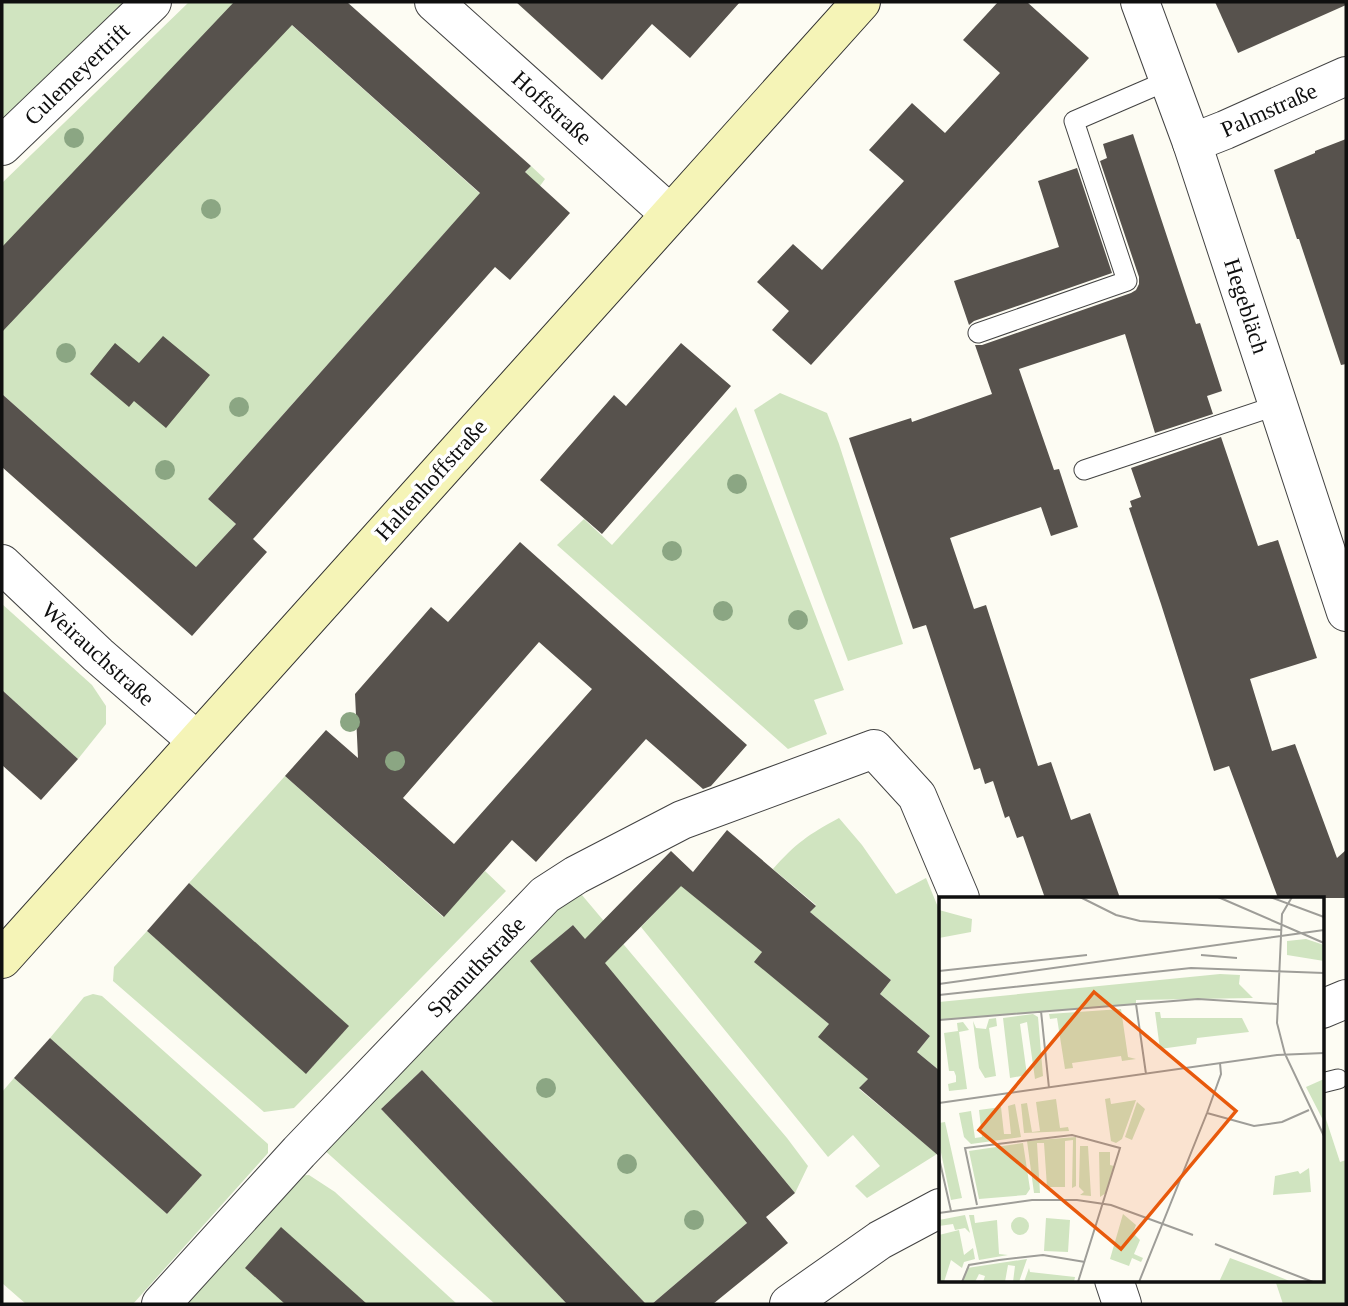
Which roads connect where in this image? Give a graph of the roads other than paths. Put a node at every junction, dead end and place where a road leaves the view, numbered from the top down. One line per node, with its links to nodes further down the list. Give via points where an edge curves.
1 (152, 2): 8 (street, Culemeyertrift)
2 (434, 2): 9 (street, Hoffstraße)
3 (861, 2): 9 (street, Haltenhoffstraße)
4 (1140, 2): 6 (street, Hegebläch)
5 (1346, 76): 7 (street, Palmstraße)
6 (1169, 79): 7 (street, Hegebläch); 10 (lane, via 1074,121 1128,281)
7 (1192, 143): 11 (street, Hegebläch)
8 (2, 146)
9 (670, 215): 15 (street, Haltenhoffstraße)
10 (978, 333)
11 (1278, 405): 12 (lane); 14 (street, Hegebläch)
12 (1084, 470)
13 (2, 564): 15 (street, Weirauchstraße)
14 (1346, 612)
15 (197, 741): 17 (street, Haltenhoffstraße)
16 (960, 897): 22 (street, Spanuthstraße, via 917,796 874,749 682,820 545,895)
17 (2, 959)
18 (1346, 999): 19 (street)
19 (1324, 1009)
20 (939, 1209): 23 (street, via 880,1240)
21 (1115, 1282): 24 (street)
22 (161, 1304)
23 (789, 1304)
24 (1122, 1304)

